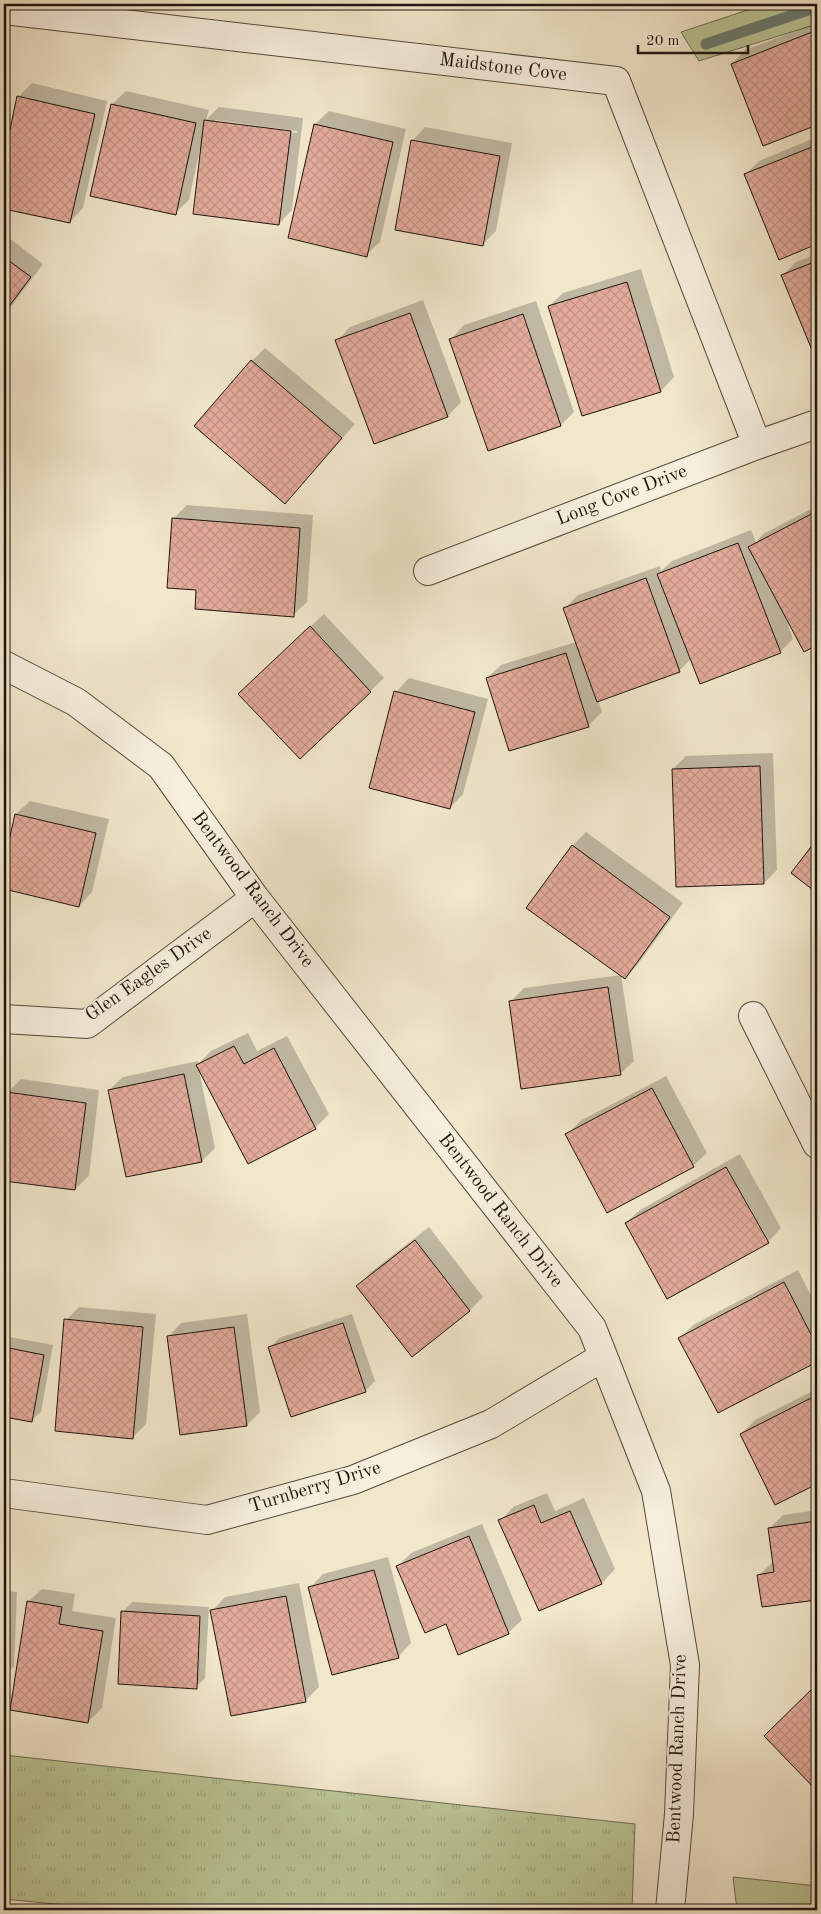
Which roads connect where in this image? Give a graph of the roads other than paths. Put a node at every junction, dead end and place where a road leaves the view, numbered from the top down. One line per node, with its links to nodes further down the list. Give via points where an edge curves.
1 (4, 10): 3 (street, Maidstone Cove, via 616,82)
2 (817, 424): 3 (street, Long Cove Drive)
3 (757, 444): 4 (street, Long Cove Drive)
4 (428, 571)
5 (4, 665): 6 (street, Bentwood Ranch Drive, via 76,702 161,766)
6 (255, 898): 8 (street, Glen Eagles Drive, via 87,1024); 10 (street, Bentwood Ranch Drive, via 592,1328)
7 (753, 1016): 9 (street)
8 (4, 1019)
9 (817, 1144)
10 (603, 1357): 11 (street, Turnberry Drive, via 482,1428 353,1480 207,1520); 12 (street, Bentwood Ranch Drive, via 656,1490 685,1665 680,1814)
11 (4, 1493)
12 (670, 1910)

